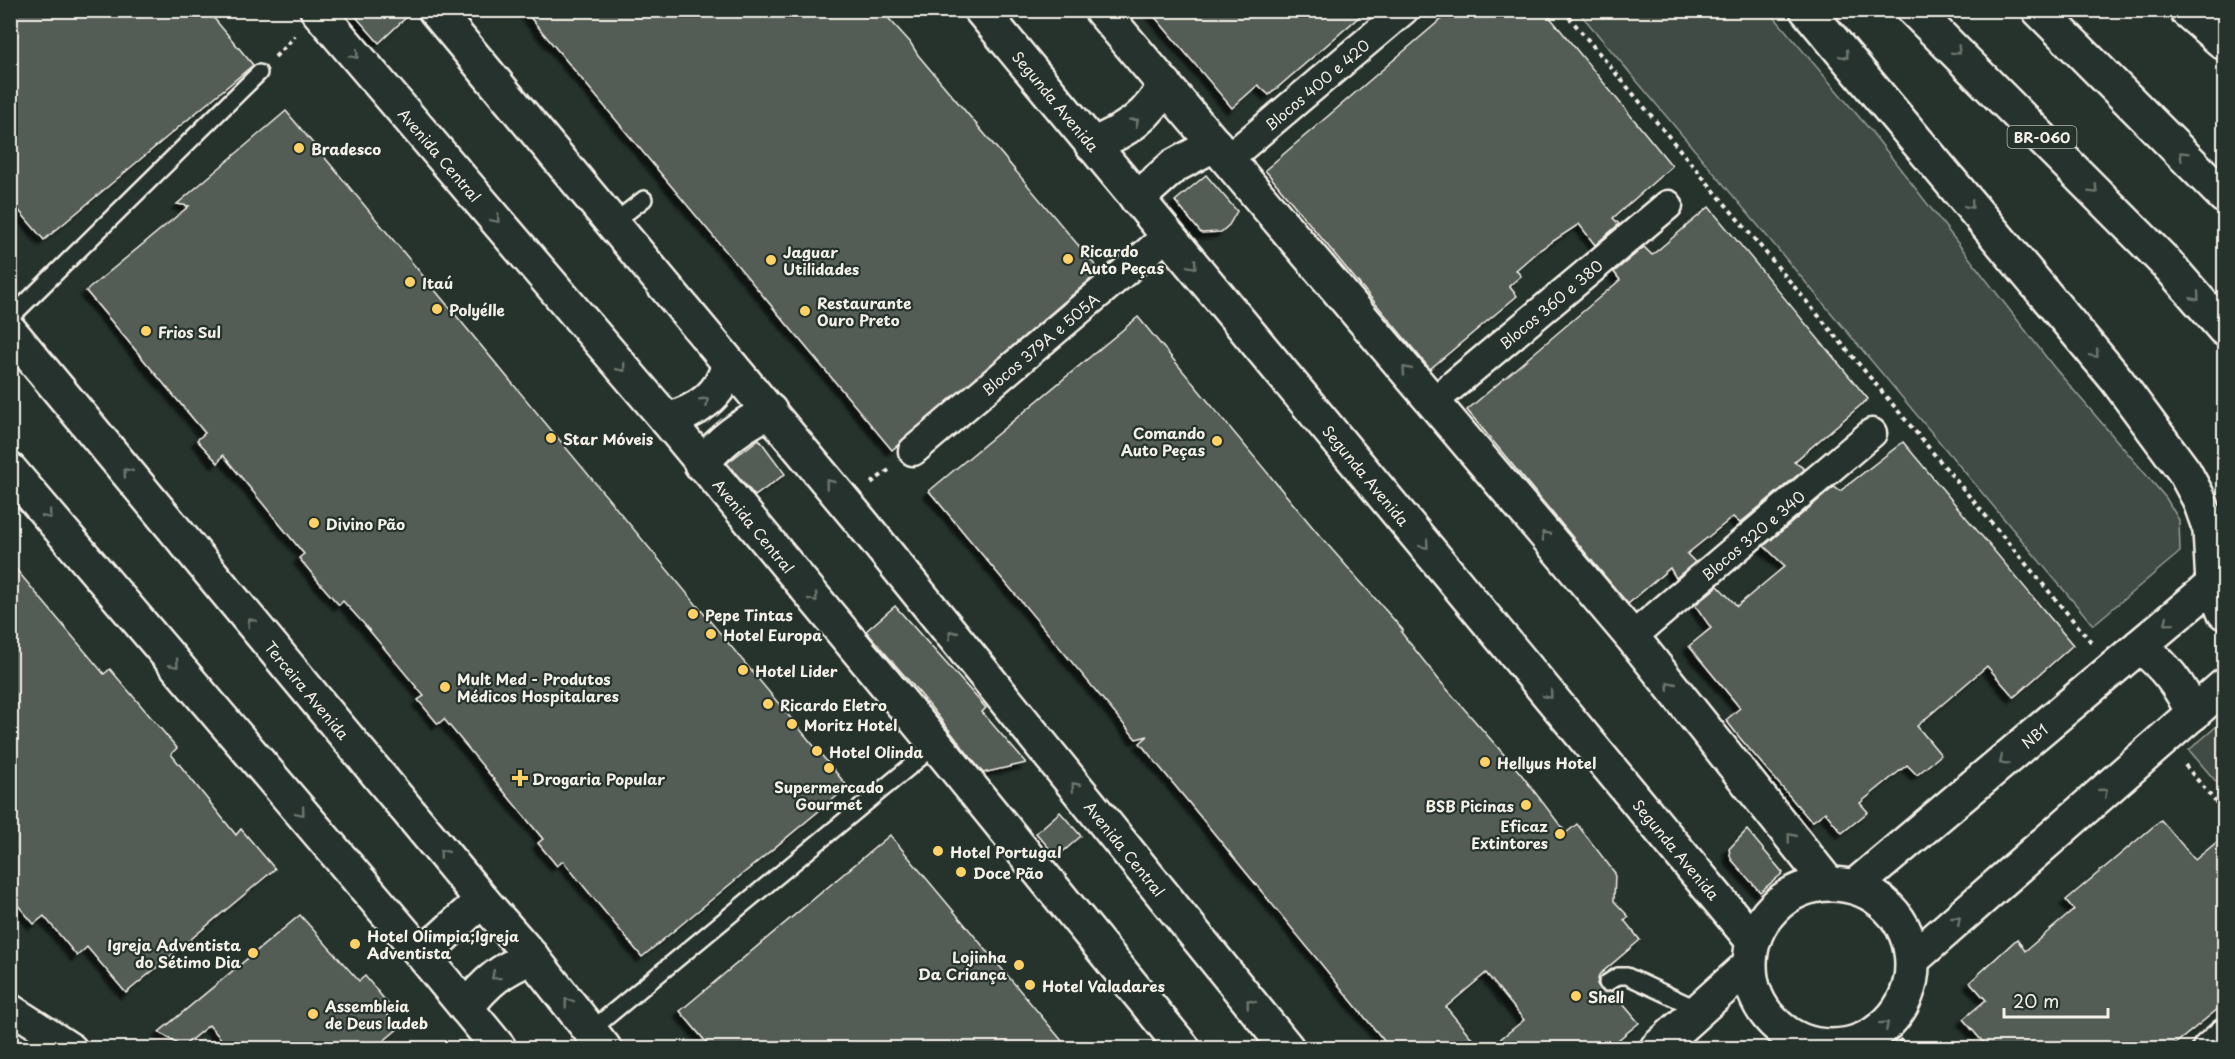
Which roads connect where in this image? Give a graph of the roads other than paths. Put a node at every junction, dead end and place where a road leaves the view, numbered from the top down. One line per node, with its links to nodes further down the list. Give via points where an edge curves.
1 (435, 10): 19 (main road, Avenida Central)
2 (981, 10): 13 (main road, Segunda Avenida)
3 (1101, 10): 12 (main road)
4 (1404, 10): 14 (street, Blocos 400 e 420)
5 (1807, 10): 32 (main road, one-way to 32, via 2116,379 2184,471 2210,530)
6 (1914, 10): 22 (main road, BR-060, one-way to 22, via 2168,265)
7 (2038, 10): 15 (main road, one-way to 7)
8 (2186, 10): 10 (main road)
9 (318, 11): 27 (main road, Avenida Central, one-way to 27)
10 (2224, 43)
11 (259, 74): 21 (lane)
12 (1165, 84): 13 (main road, one-way to 12, via 1123,132 1143,116); 14 (main road)
13 (1092, 145): 17 (main road, Segunda Avenida)
14 (1222, 152): 17 (main road, via 1174,166); 25 (main road, one-way to 14)
15 (2224, 196)
16 (644, 199): 19 (lane)
17 (1137, 199): 20 (main road, Segunda Avenida)
18 (1668, 205): 25 (street, Blocos 360 e 380)
19 (612, 224): 24 (main road, Avenida Central)
20 (1168, 235): 29 (street, Blocos 379A e 505A); 41 (main road, Segunda Avenida, one-way to 41)
21 (10, 318)
22 (2224, 329)
23 (10, 331): 39 (main road, Terceira Avenida, one-way to 23)
24 (728, 365): 26 (main road, Avenida Central); 27 (main road, one-way to 24, via 697,408 725,379)
25 (1433, 402): 33 (main road, one-way to 25)
26 (770, 411): 30 (main road, via 725,437); 55 (main road, Avenida Central, one-way to 26)
27 (667, 420): 30 (main road, Avenida Central)
28 (1872, 433): 33 (street, Blocos 320 e 340)
29 (913, 451)
30 (701, 464): 37 (main road, Avenida Central, one-way to 37)
31 (10, 470): 40 (main road, one-way to 40)
32 (2221, 590): 34 (main road, NB1, one-way to 34)
33 (1632, 637): 38 (main road, one-way to 33)
34 (2140, 646): 36 (main road, via 2169,671); 38 (main road, NB1, one-way to 38)
35 (2224, 686): 36 (main road)
36 (2193, 714): 43 (main road, one-way to 36)
37 (936, 745): 50 (lane); 54 (main road, Avenida Central)
38 (1841, 884): 41 (main road, via 1803,888 1782,900 1764,918); 43 (main road, via 1880,899 1897,916 1908,936)
39 (482, 900): 40 (main road); 42 (main road, Terceira Avenida)
40 (421, 952): 46 (main road)
41 (1751, 953): 47 (main road); 52 (main road, via 1755,993 1768,1017 1789,1035)
42 (532, 957): 46 (main road, one-way to 46, via 501,970); 50 (main road, Terceira Avenida, one-way to 42)
43 (1913, 959): 49 (main road)
44 (1607, 983): 47 (lane, via 1627,975)
45 (10, 1008): 53 (street)
46 (466, 1008): 51 (main road)
47 (1700, 1010): 56 (main road)
48 (2224, 1034): 57 (street)
49 (1897, 1037): 52 (main road, one-way to 49, via 1841,1047)
50 (597, 1040)
51 (488, 1045)
52 (1813, 1047)
53 (72, 1048)
54 (1183, 1048)
55 (1287, 1048)
56 (1657, 1048)
57 (2207, 1048)

